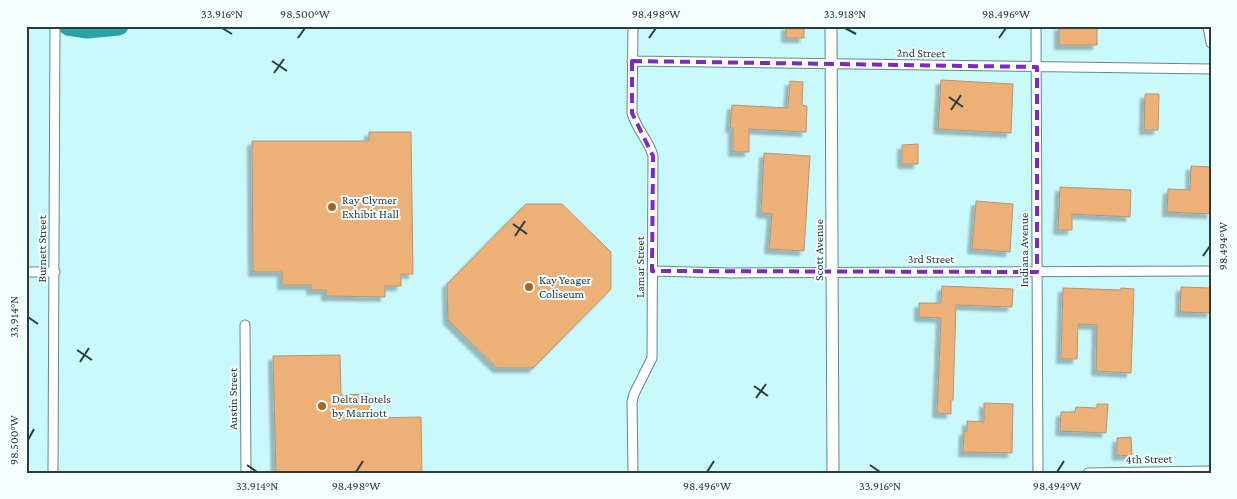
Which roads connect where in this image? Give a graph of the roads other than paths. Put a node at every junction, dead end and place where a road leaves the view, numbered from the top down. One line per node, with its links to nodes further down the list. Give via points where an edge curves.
1 (55, 26): 15 (street, Burnett Street)
2 (633, 26): 7 (street, Lamar Street)
3 (832, 26): 8 (main road, Scott Avenue)
4 (1036, 26): 9 (street, Indiana Avenue)
5 (1208, 26): 6 (street)
6 (1211, 43)
7 (632, 61): 8 (street, 2nd Street); 11 (street, Lamar Street, via 632,113 653,156)
8 (831, 64): 9 (street, 2nd Street); 12 (main road, Scott Avenue)
9 (1036, 67): 10 (street, 2nd Street); 16 (street, Indiana Avenue)
10 (1211, 69)
11 (652, 271): 12 (street, 3rd Street); 21 (street, Lamar Street, via 652,358 632,402)
12 (833, 271): 16 (street, 3rd Street); 22 (main road, Scott Avenue)
13 (1211, 271): 16 (street, 3rd Street)
14 (26, 272): 15 (street)
15 (54, 272): 19 (street, Burnett Street)
16 (1037, 272): 23 (street, Indiana Avenue)
17 (245, 325): 20 (street, Austin Street)
18 (1211, 471): 24 (street, 4th Street)
19 (53, 473)
20 (246, 473)
21 (633, 473)
22 (833, 473)
23 (1038, 473)
24 (1088, 473)

